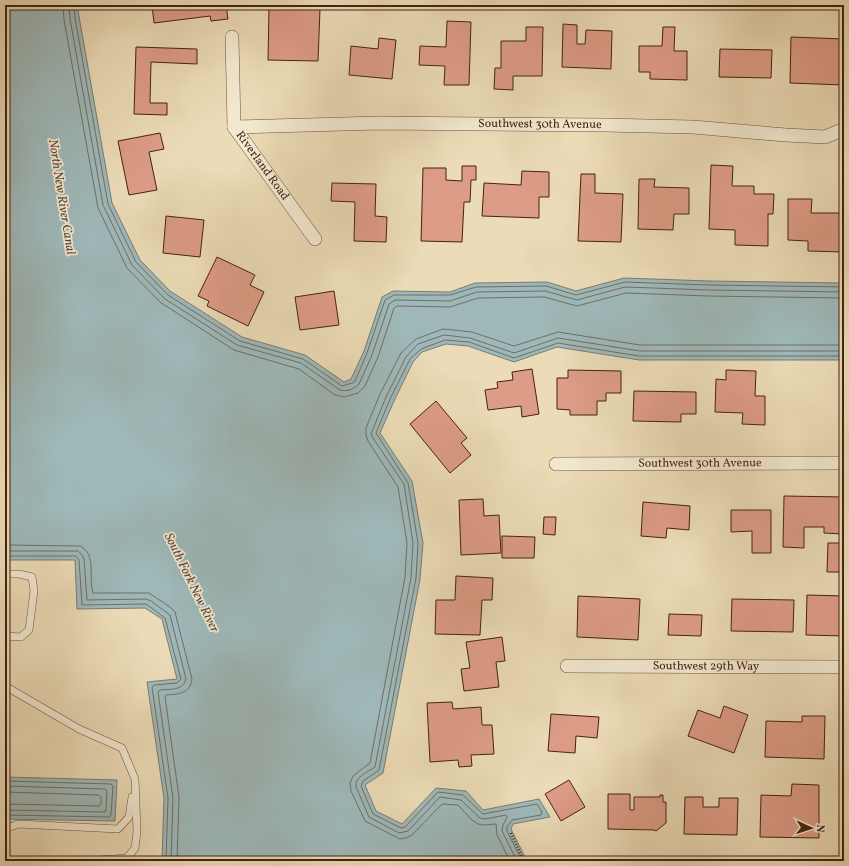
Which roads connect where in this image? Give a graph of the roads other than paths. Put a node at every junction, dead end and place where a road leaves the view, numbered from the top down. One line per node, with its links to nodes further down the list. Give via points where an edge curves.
1 (232, 37): 2 (street, Riverland Road)
2 (234, 126): 3 (street, Southwest 30th Avenue, via 379,123 604,125 693,127 825,137); 4 (street, Riverland Road)
3 (844, 129)
4 (315, 239)
5 (844, 463): 6 (street, Southwest 30th Avenue)
6 (556, 464)
7 (5, 574): 8 (lane, via 32,577 34,591 29,630 20,638)
8 (5, 636)
9 (567, 666): 10 (street, Southwest 29th Way)
10 (844, 667)
11 (5, 686): 12 (lane, via 79,729 122,748)
12 (135, 779): 13 (lane, via 129,818 118,828 18,824); 14 (lane, via 135,848 127,858)
13 (5, 829)
14 (86, 861)

